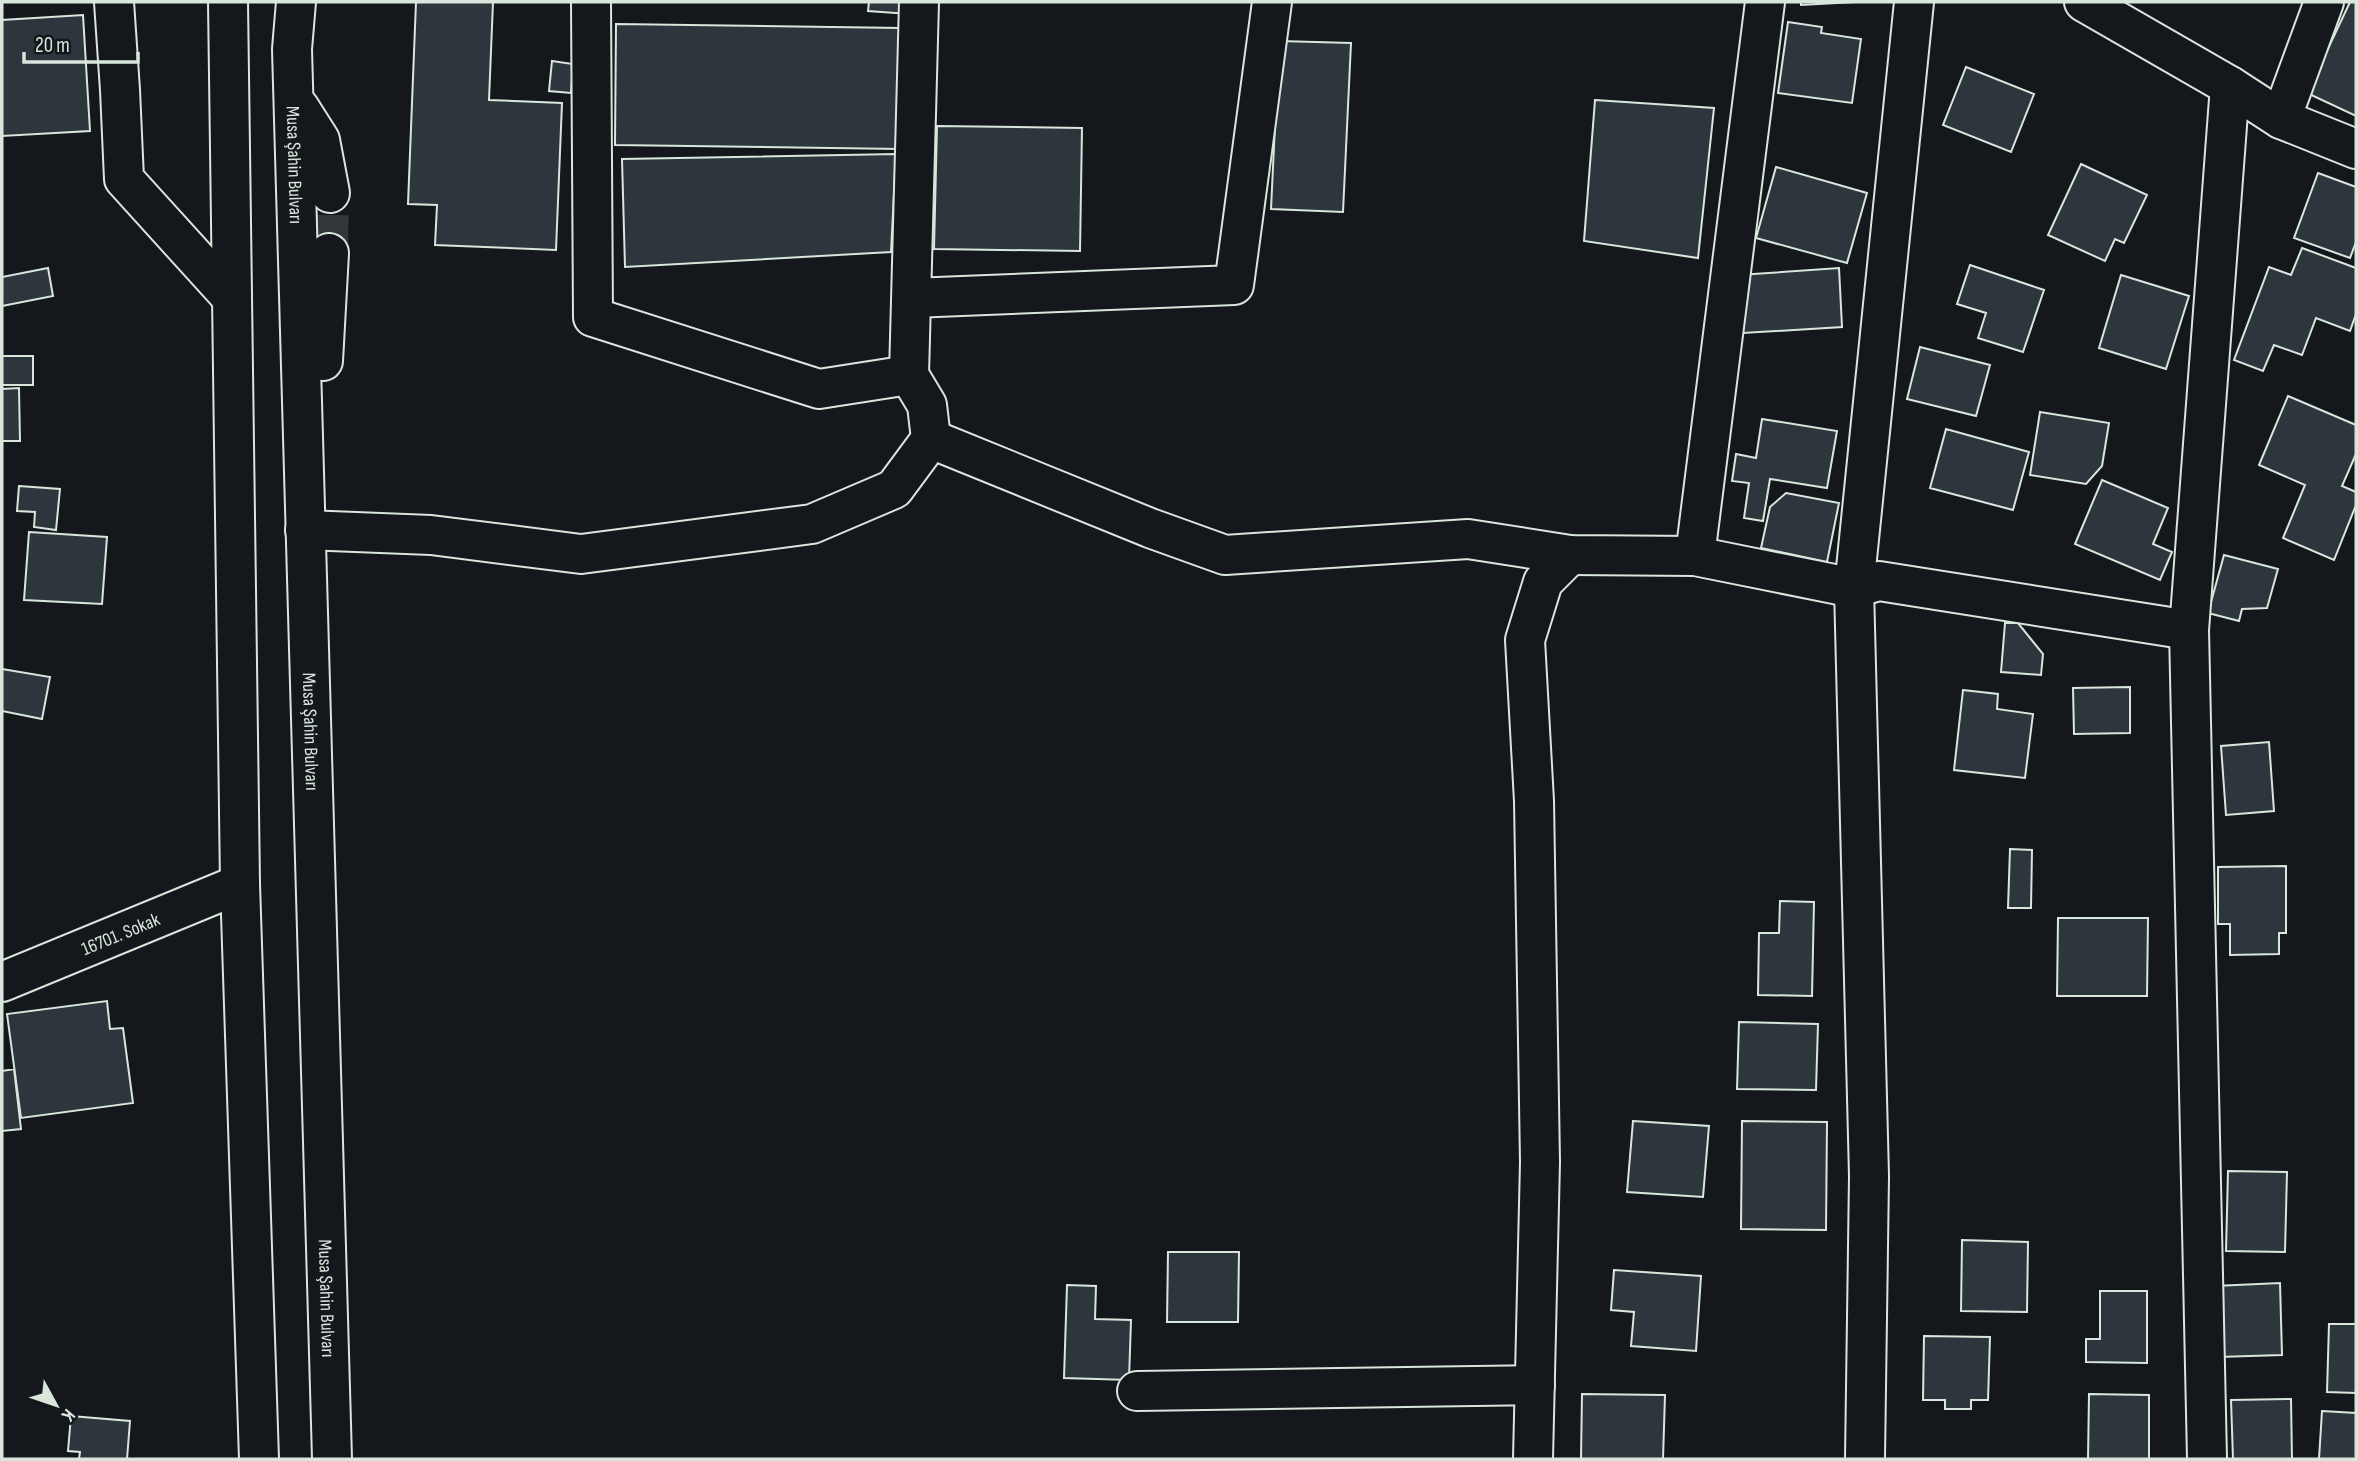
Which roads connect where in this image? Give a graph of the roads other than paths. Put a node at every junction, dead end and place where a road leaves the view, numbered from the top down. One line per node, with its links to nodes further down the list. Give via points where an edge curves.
1 (114, 2): 17 (main road, via 124,179)
2 (228, 2): 17 (main road)
3 (296, 2): 12 (main road, Musa Şahin Bulvarı)
4 (591, 2): 19 (main road, via 593,317 819,389)
5 (919, 2): 18 (main road)
6 (1272, 2): 18 (main road, via 1234,285)
7 (1765, 2): 24 (main road)
8 (1914, 2): 25 (main road)
9 (2084, 2): 11 (main road)
10 (2324, 2): 13 (main road)
11 (2230, 86): 13 (main road); 26 (main road)
12 (294, 99): 15 (main road, via 320,140); 21 (main road, Musa Şahin Bulvarı)
13 (2281, 119): 14 (main road)
14 (2356, 149)
15 (330, 192)
16 (329, 253): 21 (main road, via 323,360)
17 (231, 297): 27 (main road)
18 (912, 298): 19 (main road)
19 (909, 374): 20 (main road, via 927,405)
20 (931, 439): 22 (main road, via 894,489 812,524 581,554 431,535); 23 (main road, via 1225,555 1468,538)
21 (303, 466): 22 (main road, Musa Şahin Bulvarı)
22 (304, 530): 32 (main road, Musa Şahin Bulvarı)
23 (1570, 555): 24 (main road); 29 (main road, via 1543,582 1525,640 1534,801 1540,1162)
24 (1695, 556): 25 (main road)
25 (1854, 588): 26 (main road, via 1879,581); 34 (main road, via 1869,1176)
26 (2189, 630): 35 (main road)
27 (240, 884): 28 (main road, 16701. Sokak); 31 (main road)
28 (2, 982)
29 (1535, 1385): 30 (main road); 33 (main road)
30 (1137, 1391)
31 (259, 1459)
32 (332, 1459)
33 (1533, 1459)
34 (1865, 1459)
35 (2207, 1459)

